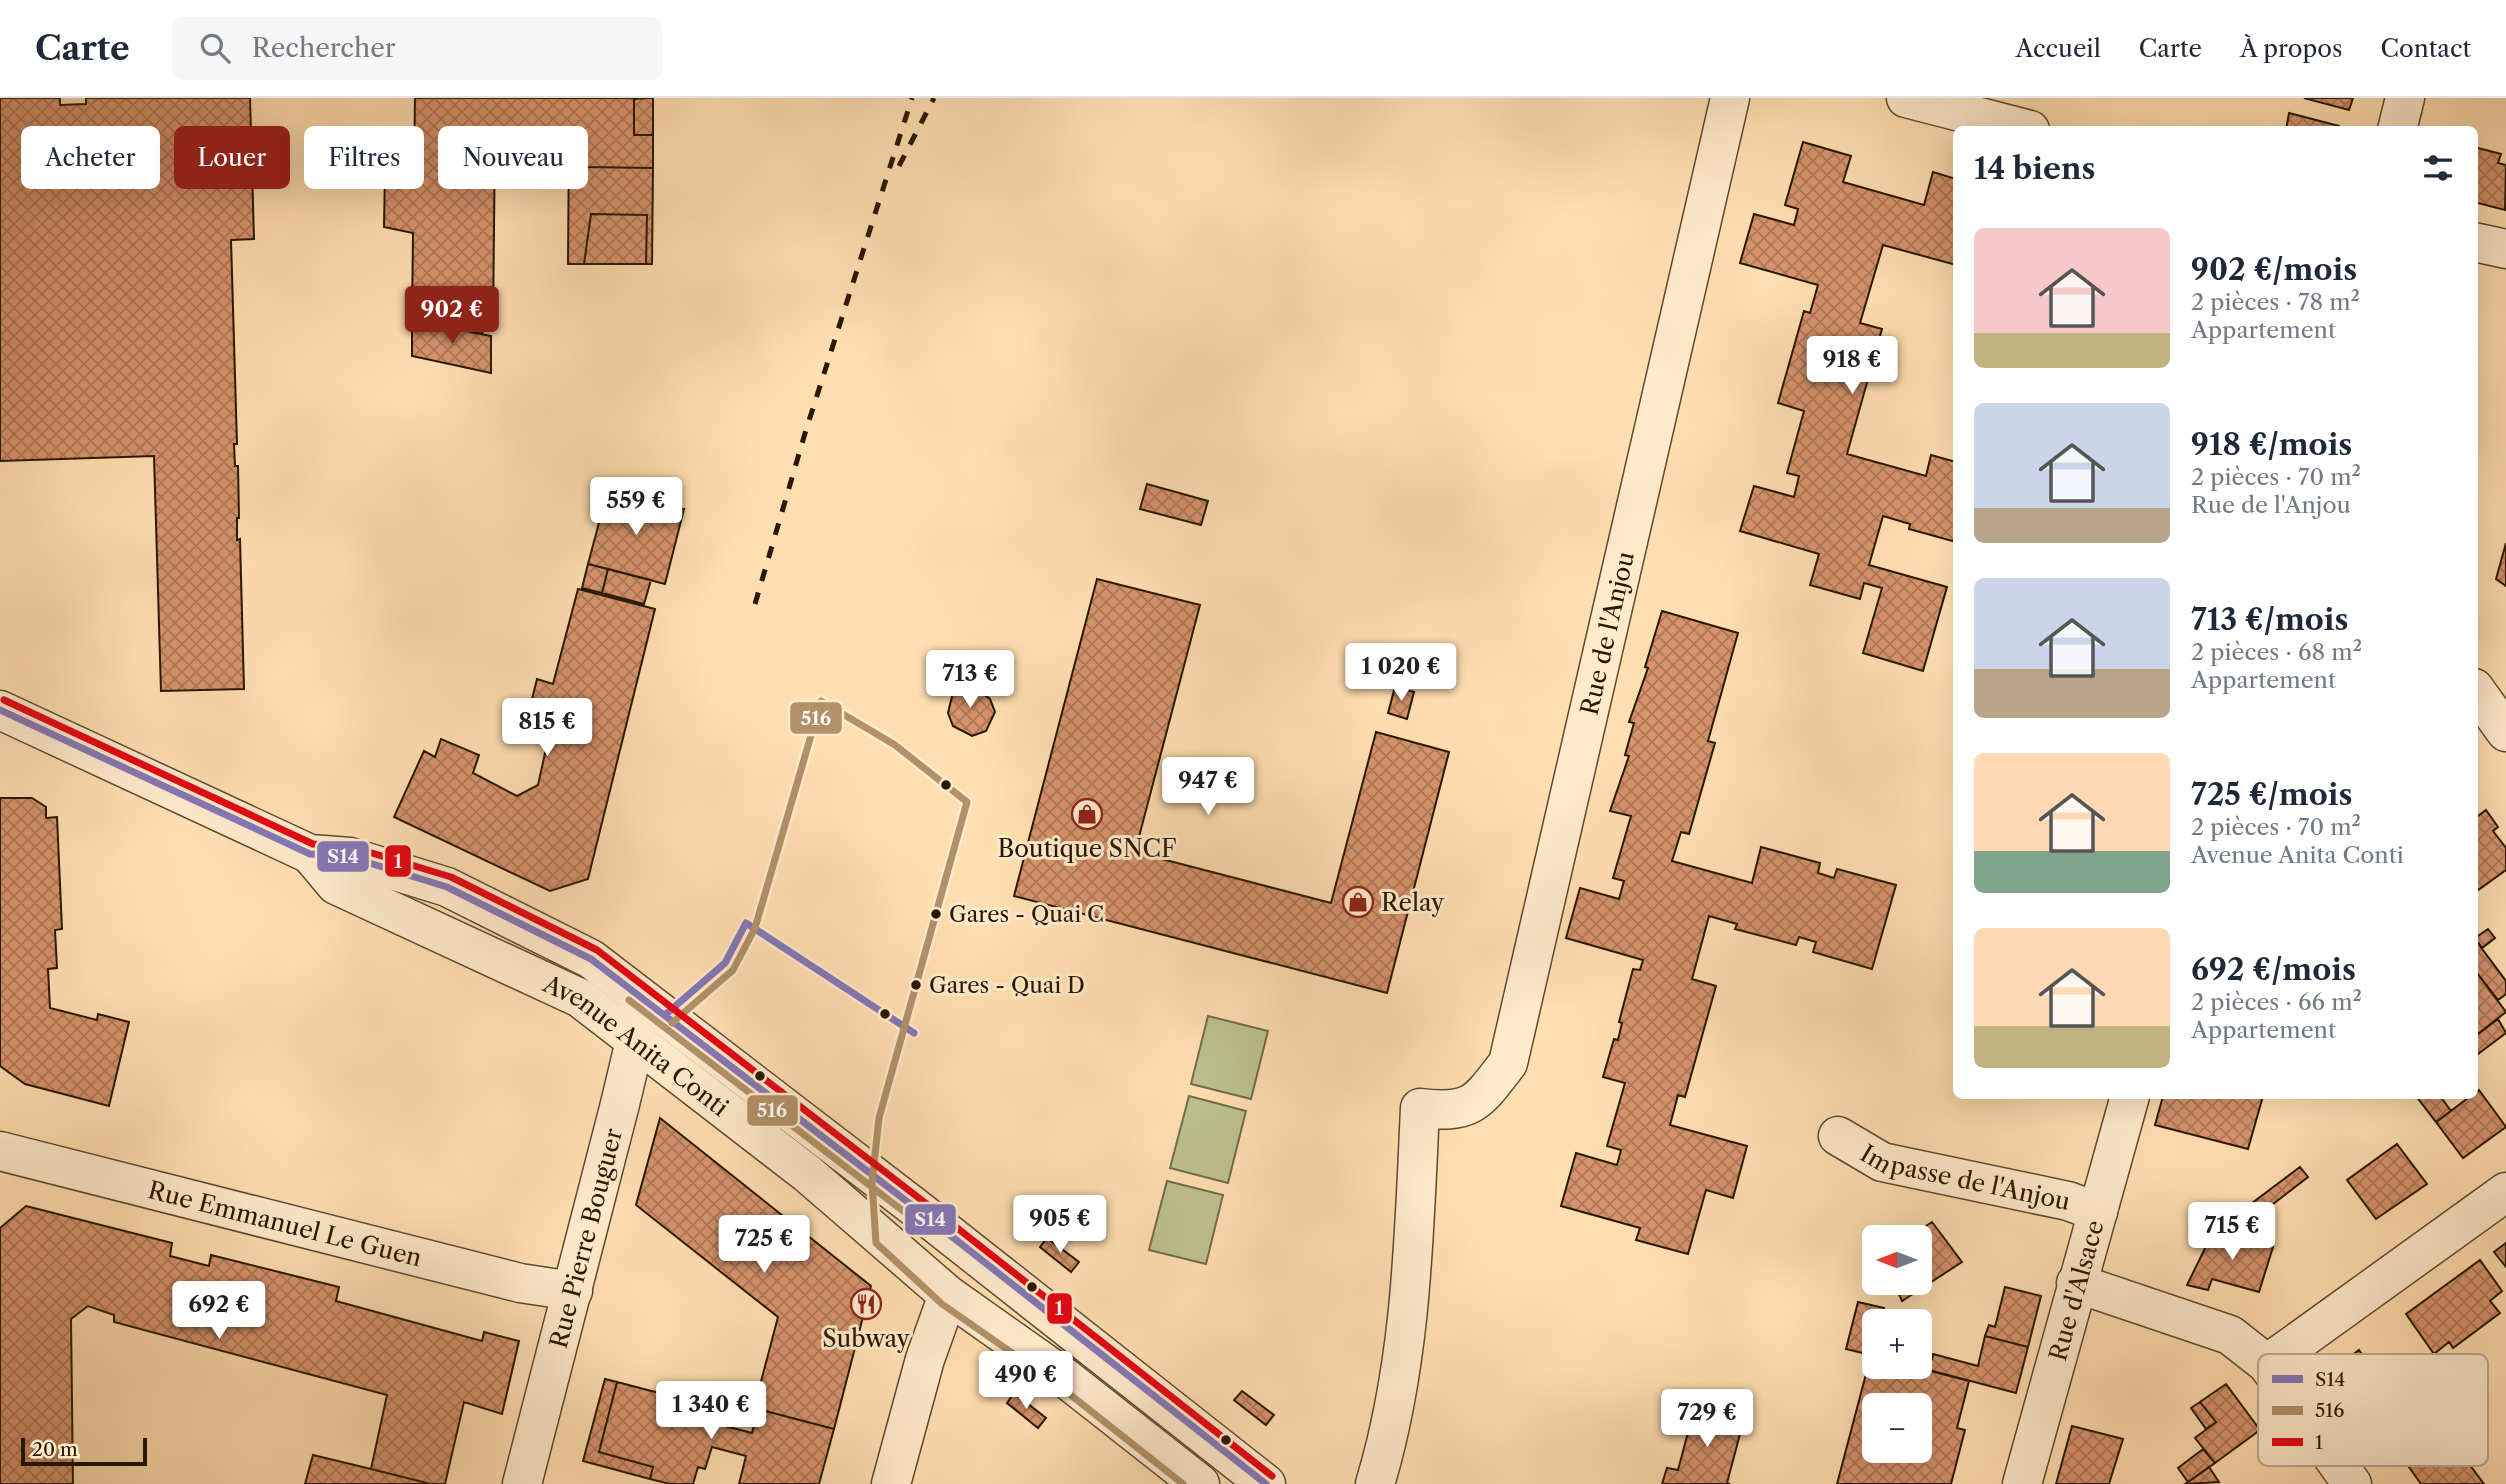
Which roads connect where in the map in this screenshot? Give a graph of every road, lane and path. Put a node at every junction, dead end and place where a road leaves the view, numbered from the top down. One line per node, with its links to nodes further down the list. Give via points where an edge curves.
1 (1730, 98): 29 (street, Rue de l'Anjou, via 1508,1063 1481,1098 1452,1112 1420,1108 1406,1332 1386,1448)
2 (1906, 98): 4 (street)
3 (2405, 98): 5 (street)
4 (2014, 126)
5 (2398, 126)
6 (2478, 243): 7 (street)
7 (2506, 249)
8 (2478, 694): 10 (street)
9 (0, 710): 11 (street, Avenue Anita Conti)
10 (2506, 732)
11 (310, 853): 12 (street, Avenue Anita Conti, via 350,857 447,887 592,959); 13 (street, Avenue Anita Conti, via 336,885 580,998)
12 (635, 992): 13 (street, Rue Pierre Bouguer); 28 (street, Avenue Anita Conti)
13 (635, 1041): 20 (street, Rue Pierre Bouguer); 21 (street, Avenue Anita Conti, via 808,1174)
14 (2129, 1099): 18 (street, Rue d'Alsace)
15 (1838, 1136): 18 (street, Impasse de l'Anjou, via 1882,1162 2068,1201)
16 (0, 1151): 20 (street, Rue Emmanuel Le Guen, via 520,1283)
17 (2506, 1192): 22 (street)
18 (2098, 1212): 19 (street, Rue d'Alsace)
19 (2076, 1283): 23 (street, via 2230,1335); 30 (street, Rue d'Alsace)
20 (573, 1291): 25 (street, Rue Pierre Bouguer)
21 (948, 1295): 26 (street, via 925,1359); 27 (street, Avenue Anita Conti, via 1064,1377)
22 (2281, 1354)
23 (2258, 1357)
24 (2339, 1466): 31 (street)
25 (522, 1484)
26 (891, 1484)
27 (1199, 1484)
28 (1266, 1484)
29 (1375, 1484)
30 (2022, 1484)
31 (2352, 1484)

